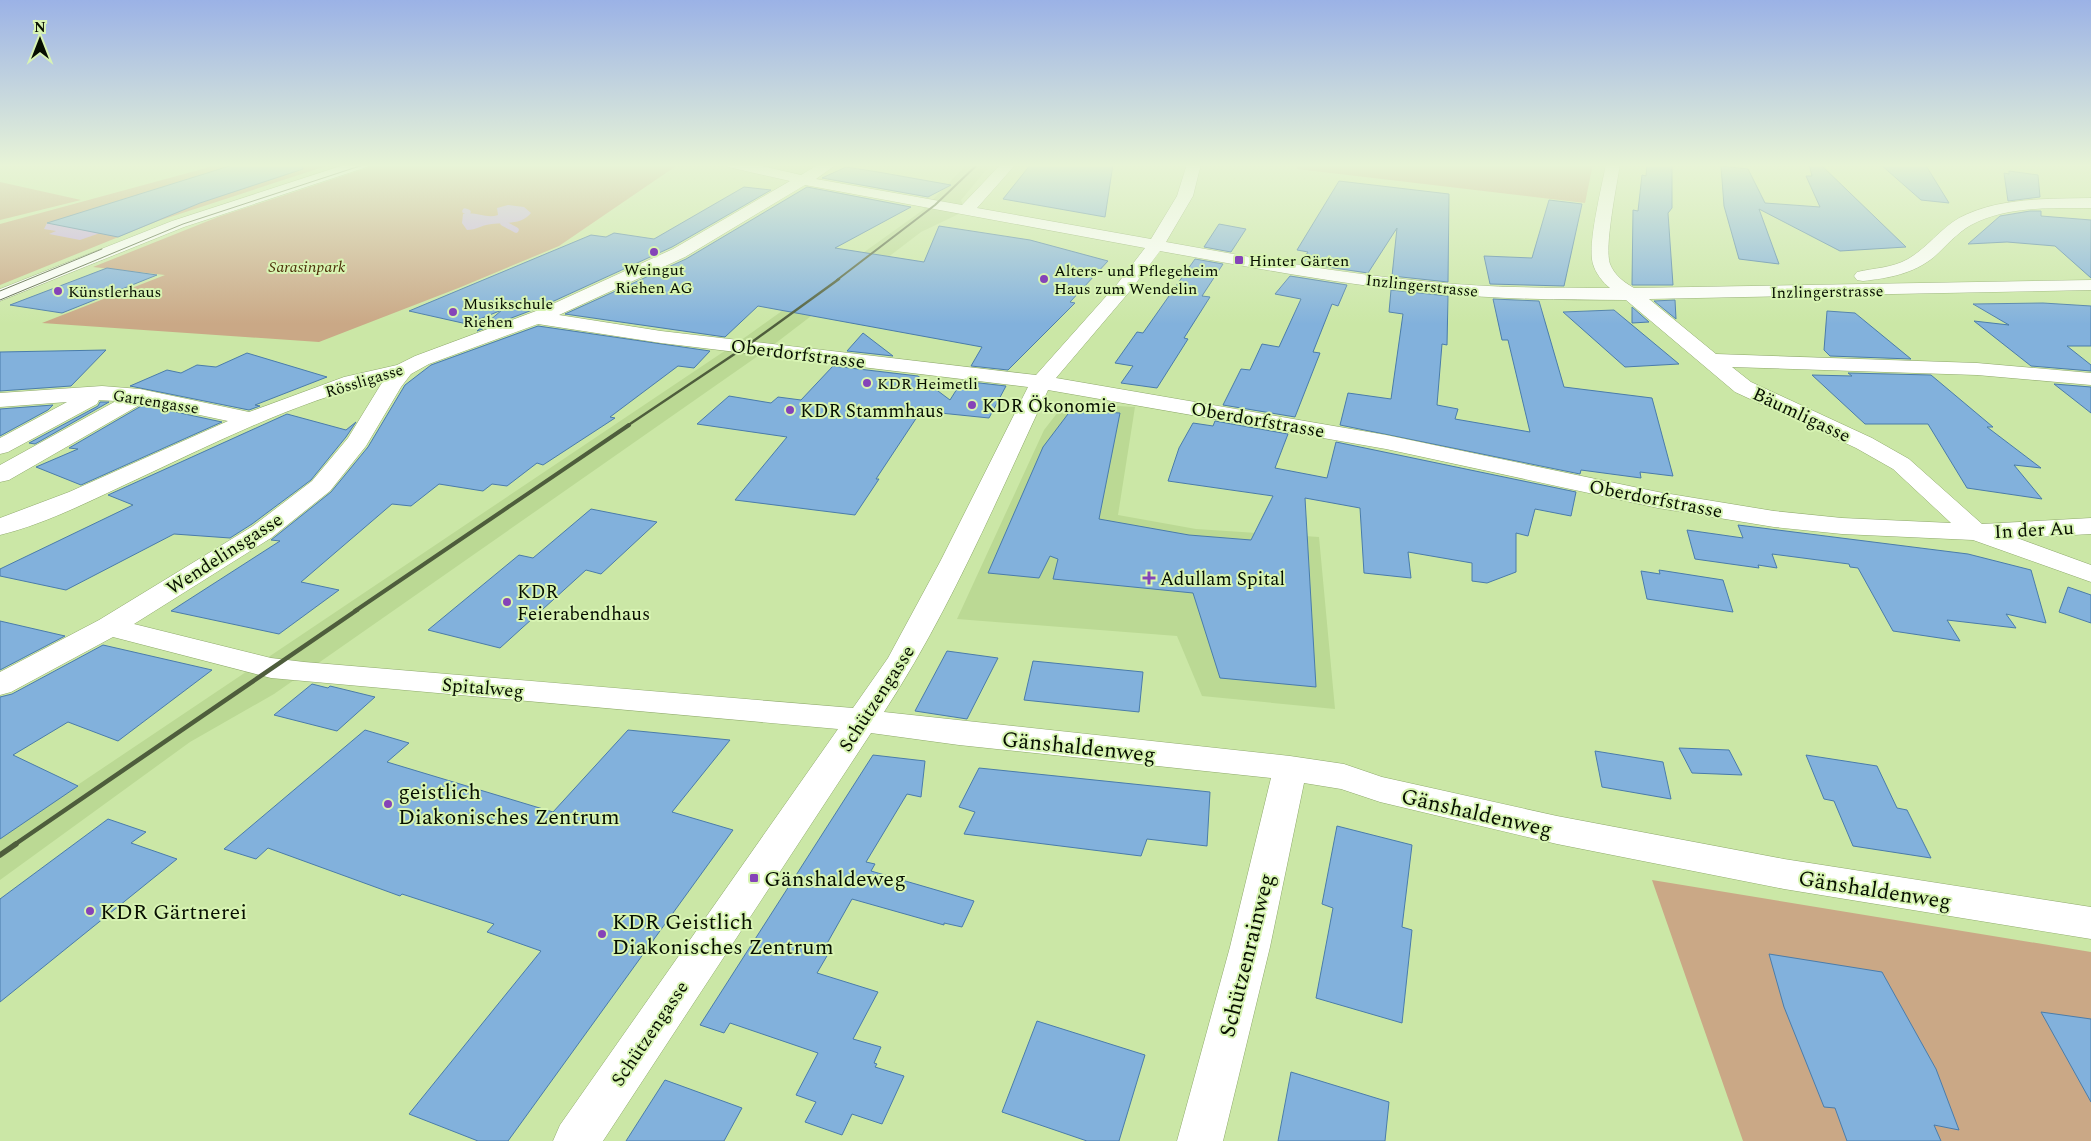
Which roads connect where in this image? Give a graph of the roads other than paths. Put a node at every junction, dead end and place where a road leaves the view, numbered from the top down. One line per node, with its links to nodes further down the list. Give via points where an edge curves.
1 (199, 217): 11 (street)
2 (738, 217): 12 (street, Rössligasse, via 678,252)
3 (1000, 217): 7 (street, Inzlingerstrasse)
4 (1172, 217): 7 (street)
5 (1606, 217): 10 (street, Bäumligasse, via 1600,263 1611,280)
6 (1978, 217): 9 (street, via 1966,220 1921,258 1897,271 1851,278 1714,280 1702,284)
7 (1156, 245): 10 (street, Inzlingerstrasse, via 1319,273 1433,288 1542,294); 16 (street, Schützengasse)
8 (2091, 285): 9 (street, Inzlingerstrasse)
9 (1705, 293): 10 (street, Inzlingerstrasse)
10 (1630, 294): 13 (street, Bäumligasse)
11 (0, 295)
12 (538, 318): 14 (street, Rössligasse, via 422,360); 16 (street, Oberdorfstrasse, via 661,337)
13 (1712, 360): 15 (street, via 1977,369); 25 (street, Bäumligasse, via 1743,387 1864,443 1900,464)
14 (404, 370): 20 (street, Rössligasse, via 352,382); 27 (street, Wendelinsgasse, via 358,440 321,486 262,532)
15 (2091, 379)
16 (1042, 382): 25 (street, Oberdorfstrasse, via 1386,442 1719,510 1842,526); 29 (street, Schützengasse, via 902,661)
17 (102, 393): 18 (street, Gartengasse); 19 (street, Gartengasse); 21 (street)
18 (140, 396): 20 (street, Gartengasse); 22 (street)
19 (0, 400)
20 (251, 418): 23 (street, Rössligasse, via 78,497)
21 (0, 447)
22 (0, 475)
23 (5, 519)
24 (2091, 526): 25 (street, In der Au)
25 (1976, 532): 26 (street)
26 (2091, 574)
27 (108, 627): 28 (street, Wendelinsgasse); 29 (street, Spitalweg, via 271,668)
28 (0, 685)
29 (861, 720): 30 (street, Gänshaldenweg); 32 (street, Schützengasse)
30 (1290, 768): 31 (street, Gänshaldenweg, via 1344,777 1380,789 1557,830 1784,874); 33 (street, Schützenrainweg, via 1250,947)
31 (2091, 923)
32 (576, 1141)
33 (1200, 1141)

